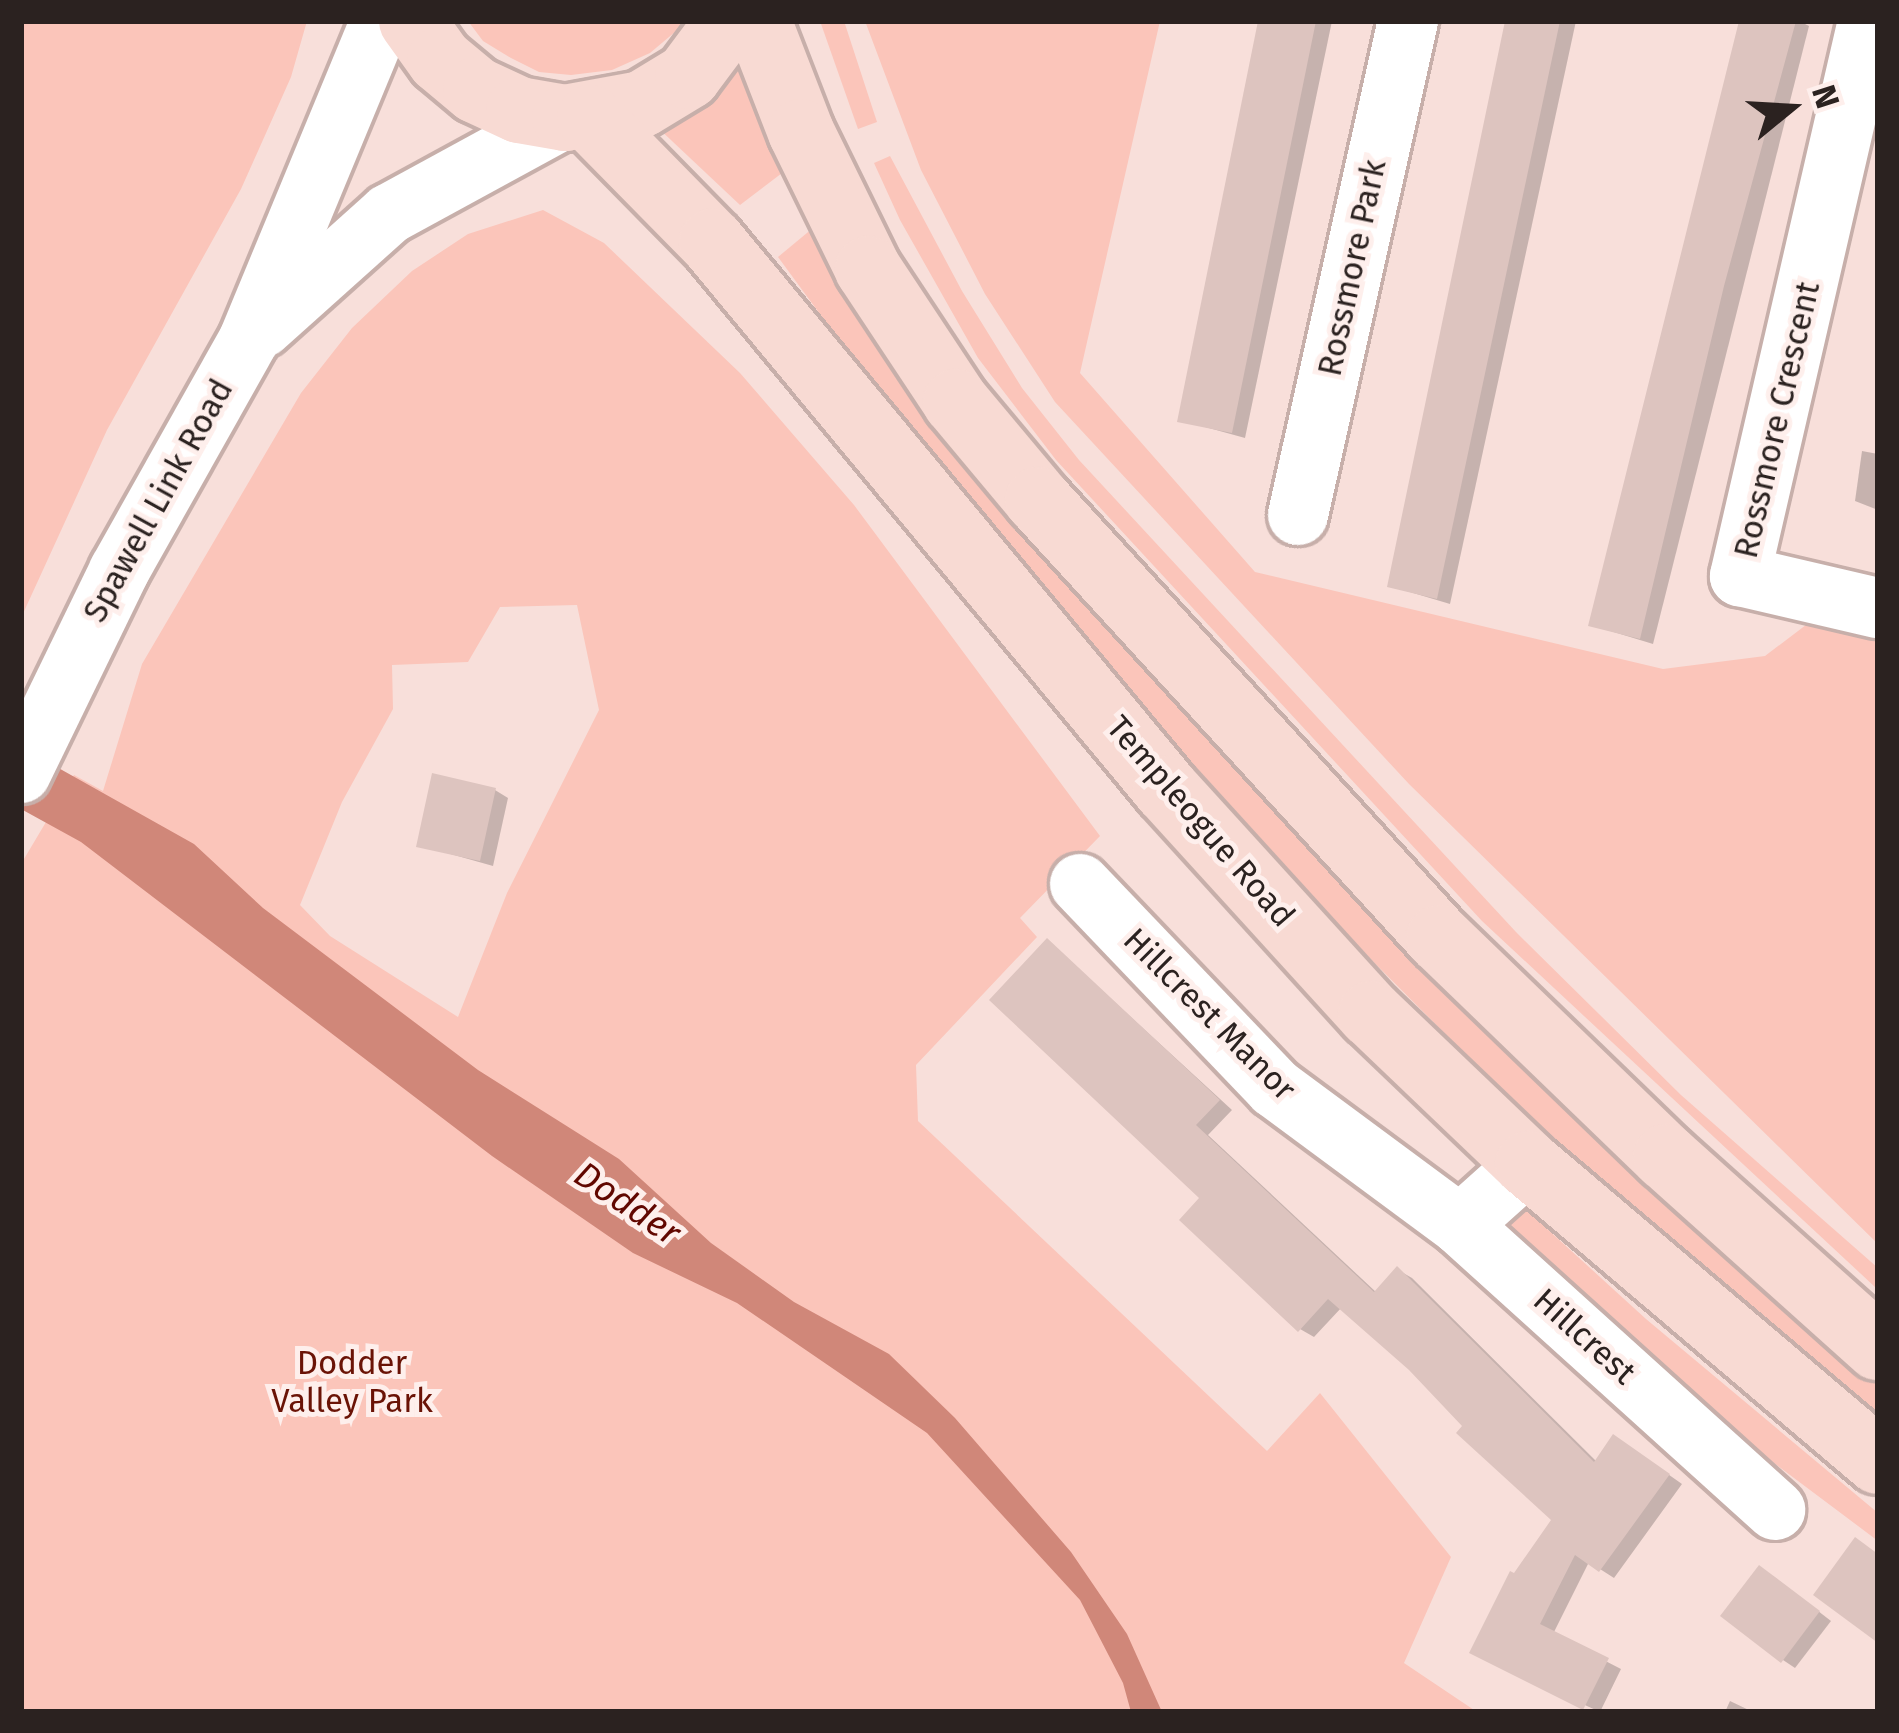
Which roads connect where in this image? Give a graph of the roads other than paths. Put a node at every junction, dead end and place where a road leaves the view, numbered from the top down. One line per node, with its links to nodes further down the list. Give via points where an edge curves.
1 (381, 21): 9 (street, Spawell Link Road)
2 (412, 21): 7 (main road, via 476,90 519,110)
3 (729, 21): 7 (main road, via 688,76 642,104)
4 (758, 21): 16 (main road, via 868,269 956,402 1038,500 1439,938)
5 (1408, 21): 10 (street, Rossmore Park)
6 (1868, 21): 8 (street, Rossmore Crescent)
7 (578, 118): 9 (street, Spawell Link Road, via 388,214); 14 (main road, Templeogue Road, via 712,242 1166,789 1372,1014)
8 (1863, 131): 11 (street, Rossmore Crescent, via 1740,576)
9 (250, 339): 12 (street, Spawell Link Road, via 70,664)
10 (1298, 515)
11 (1878, 608)
12 (21, 773)
13 (1080, 884): 15 (street, Hillcrest Manor, via 1275,1088)
14 (1528, 1164): 15 (street); 17 (main road, Templeogue Road)
15 (1460, 1225): 18 (street, Hillcrest)
16 (1878, 1347)
17 (1878, 1461)
18 (1775, 1510)

